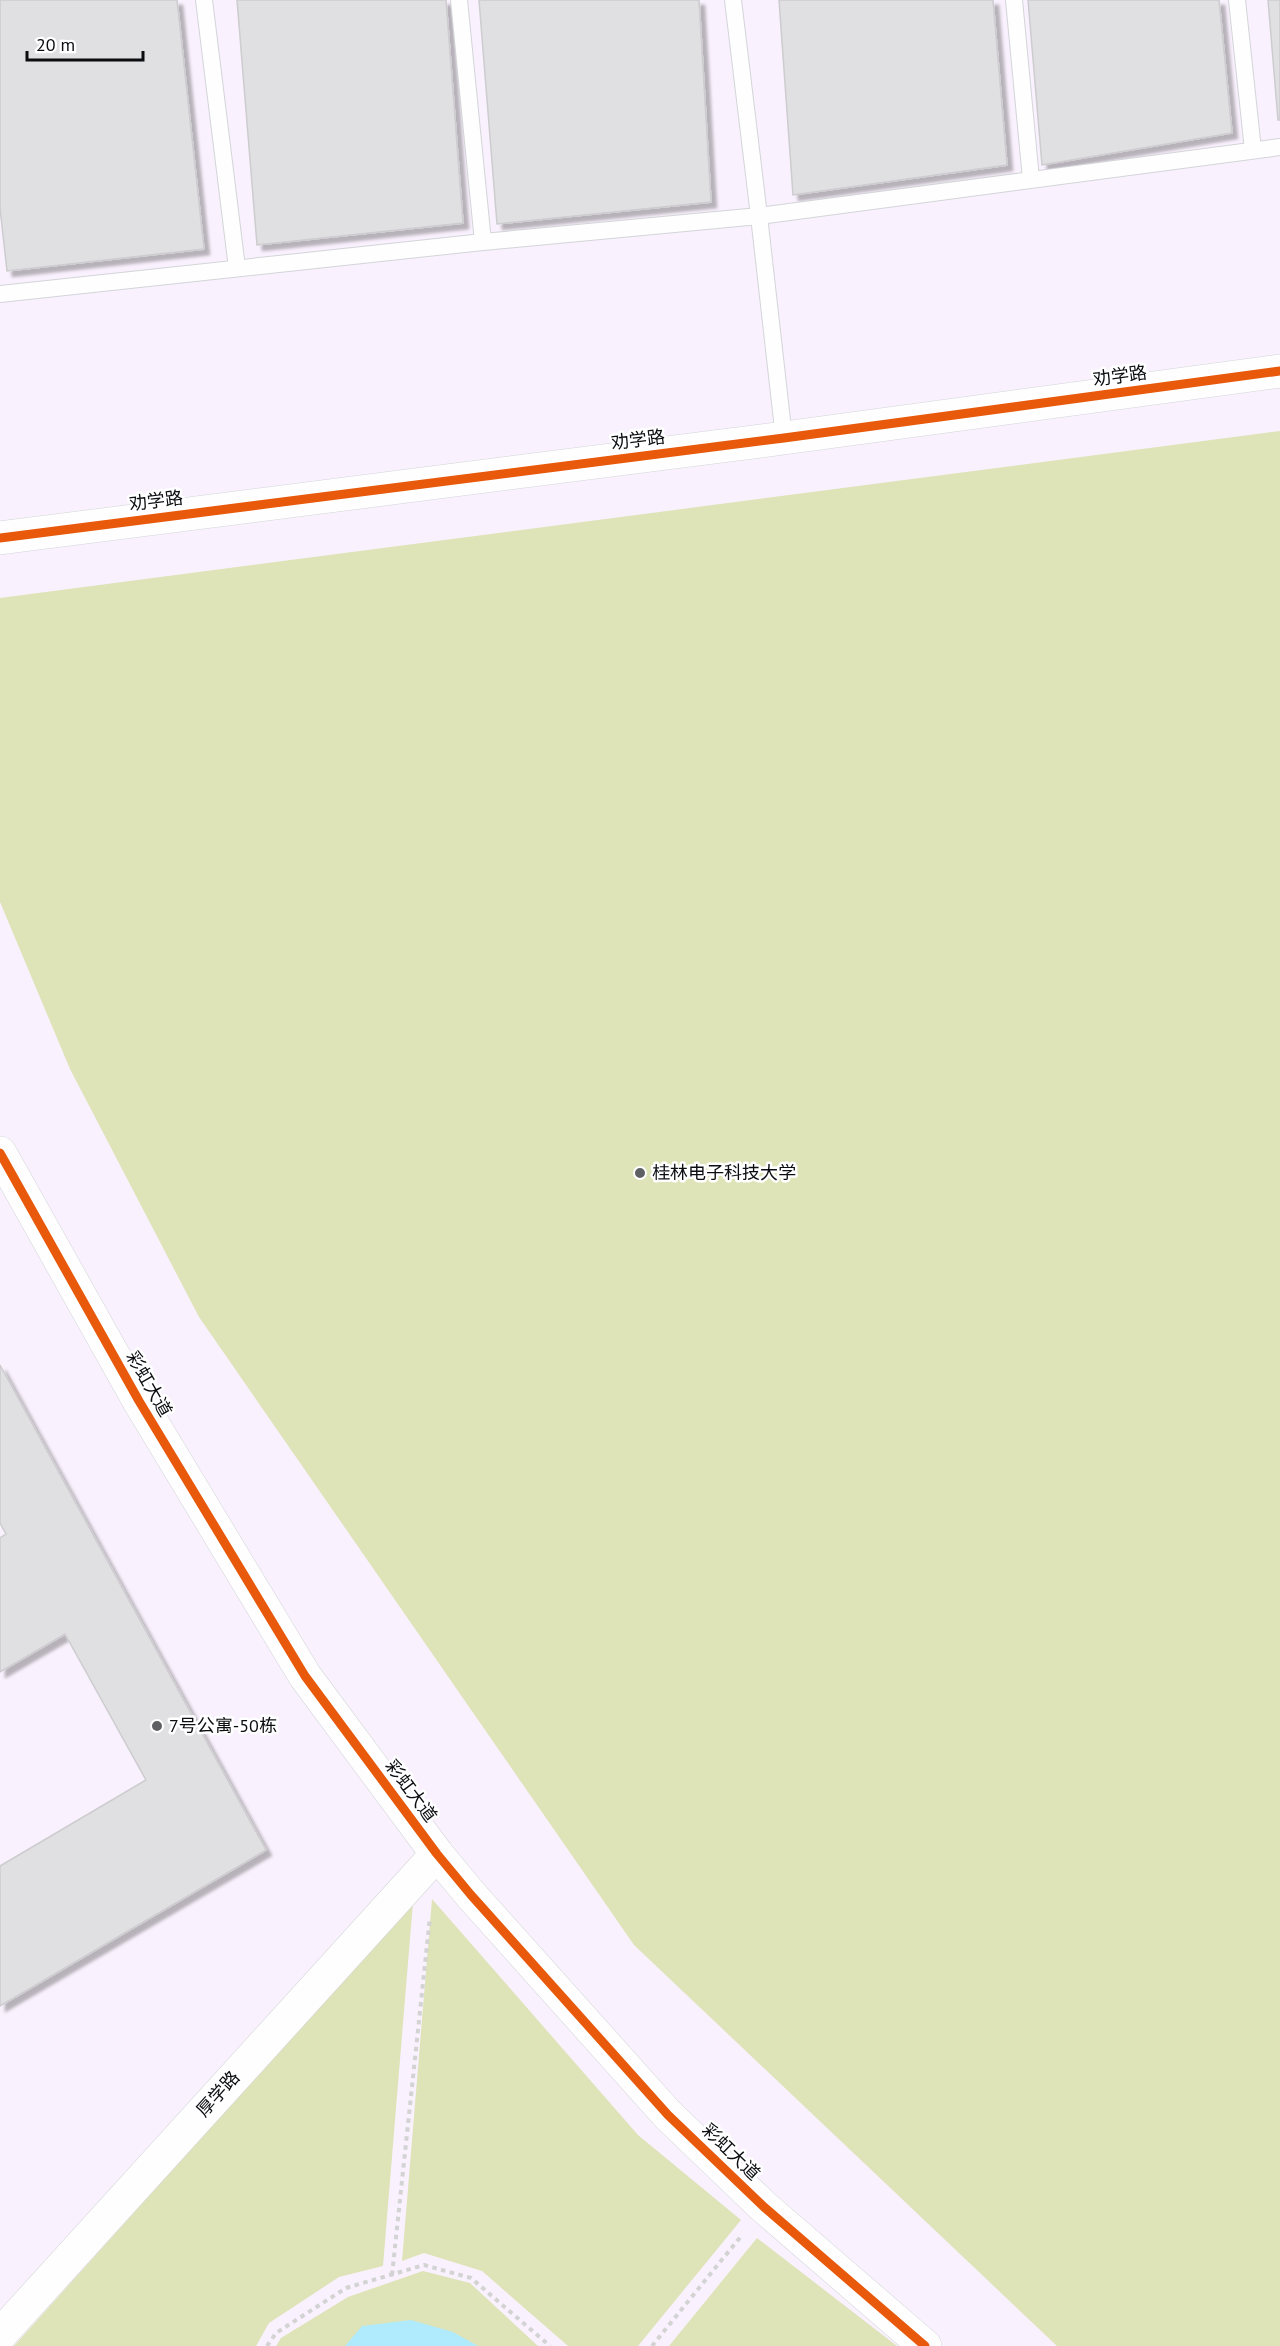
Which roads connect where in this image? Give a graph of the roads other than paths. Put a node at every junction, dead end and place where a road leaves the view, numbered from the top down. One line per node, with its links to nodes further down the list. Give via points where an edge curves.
1 (204, 0): 11 (lane)
2 (459, 0): 10 (lane)
3 (733, 0): 9 (lane)
4 (1014, 0): 8 (lane)
5 (1237, 0): 7 (lane)
6 (1280, 147): 7 (lane)
7 (1253, 150): 8 (lane)
8 (1031, 179): 9 (lane)
9 (759, 216): 10 (lane); 14 (lane)
10 (483, 242): 11 (lane)
11 (237, 268): 12 (lane)
12 (0, 294)
13 (1280, 371): 14 (street, 劝学路)
14 (784, 438): 15 (street, 劝学路)
15 (0, 538)
16 (2, 1164): 17 (street, 彩虹大道, via 305,1676)
17 (437, 1854): 18 (street, 厚学路); 19 (street, 彩虹大道, via 668,2115 764,2207)
18 (0, 2335)
19 (925, 2346)

